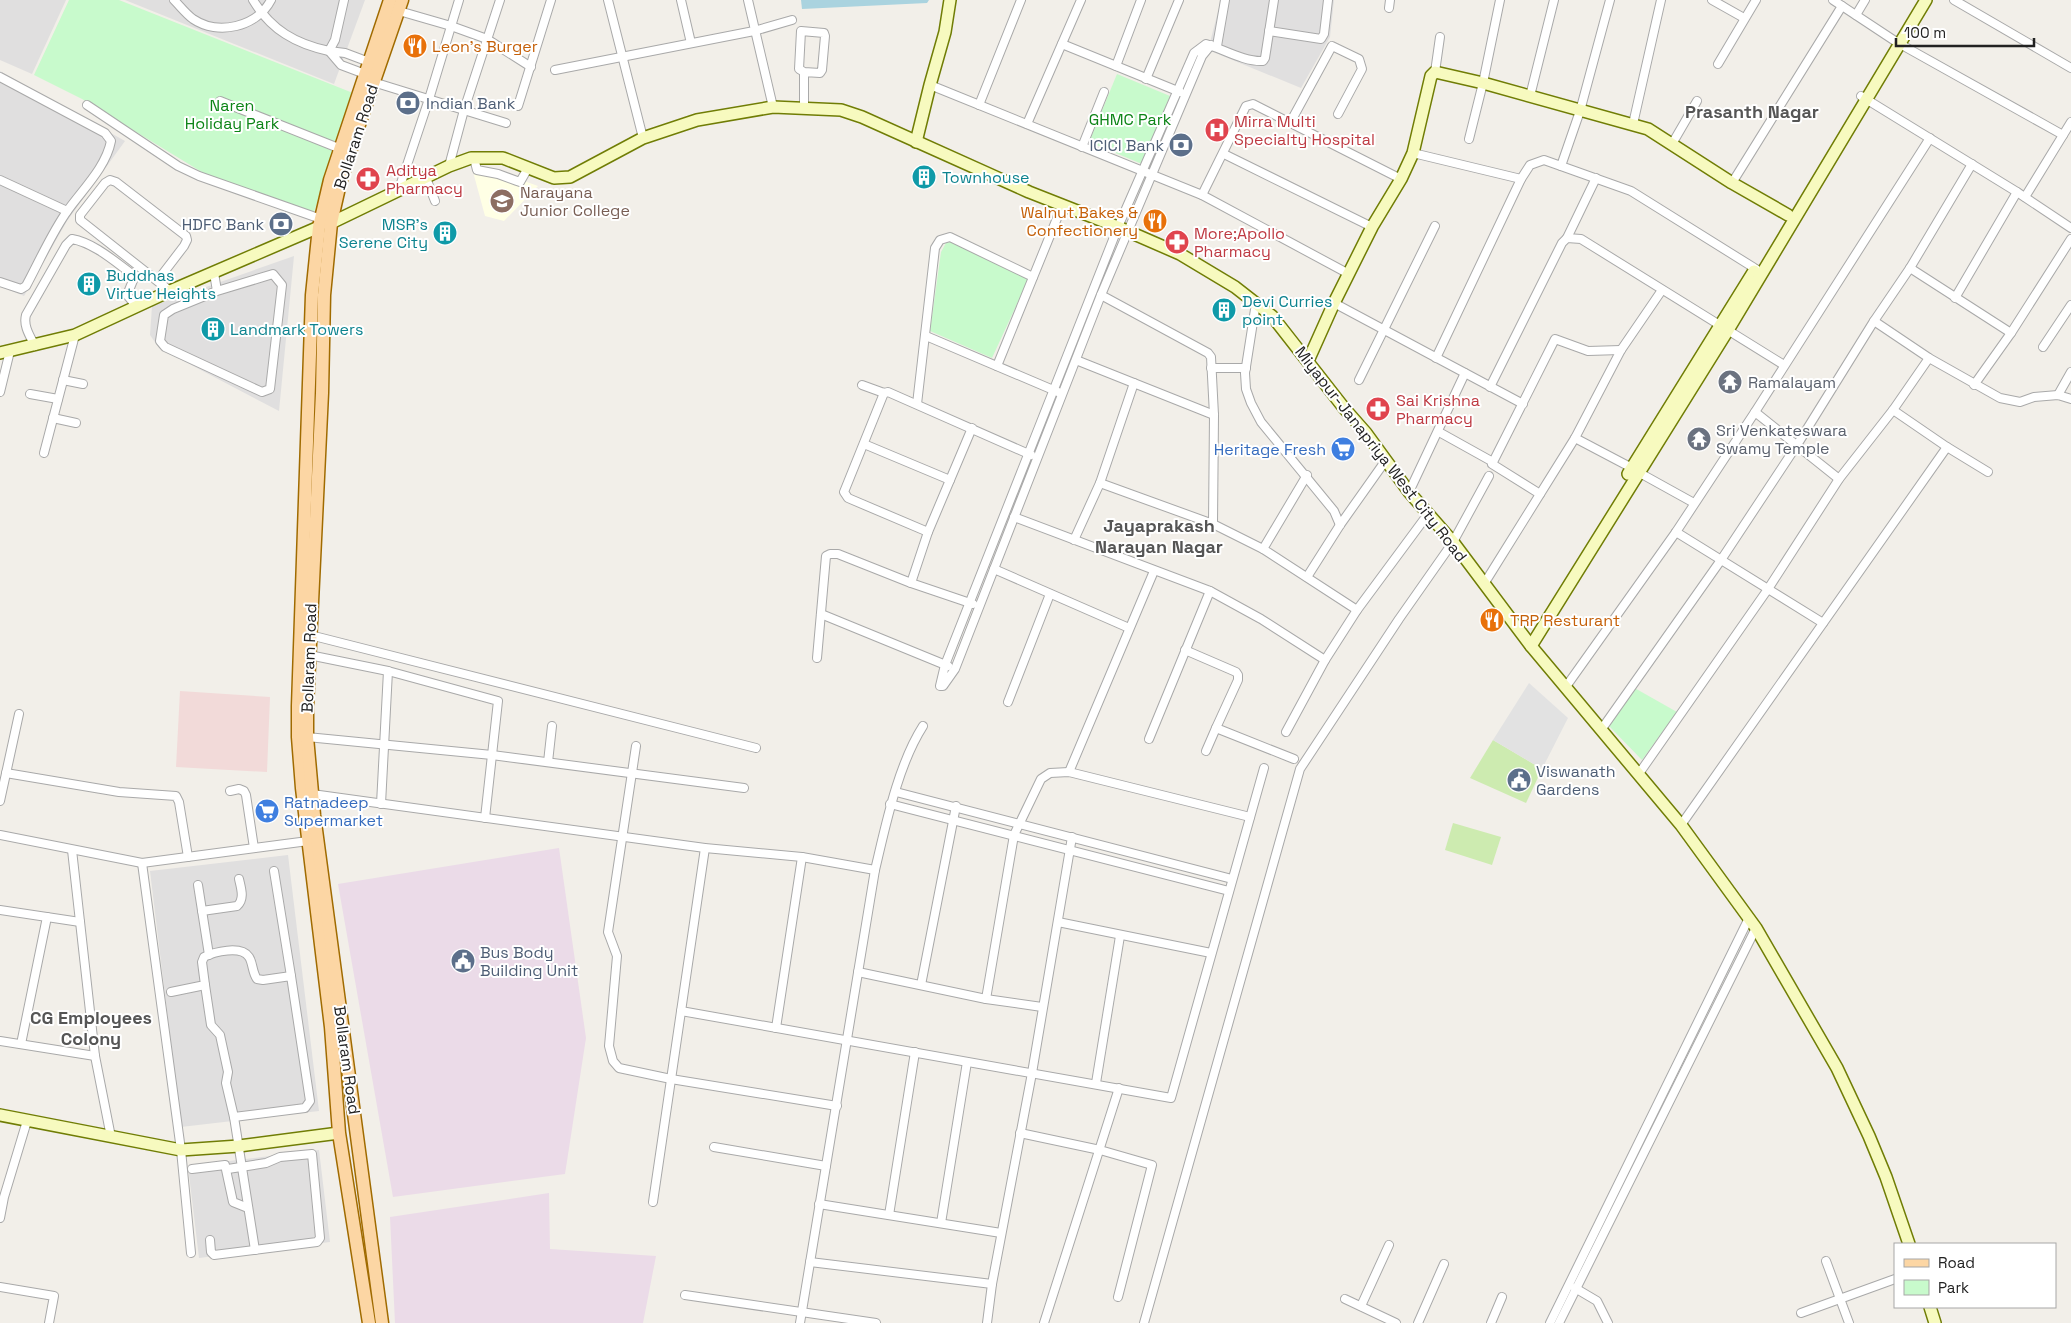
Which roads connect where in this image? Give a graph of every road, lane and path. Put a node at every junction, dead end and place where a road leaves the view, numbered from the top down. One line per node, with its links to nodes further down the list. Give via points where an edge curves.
1 (174, 0): 33 (street, via 194,20 209,25 232,28)
2 (253, 0): 33 (street)
3 (271, 0): 33 (street)
4 (344, 0): 46 (street)
5 (390, 0): 55 (main road, Bollaram Road)
6 (459, 0): 37 (street)
7 (500, 0): 41 (street)
8 (551, 0): 50 (street)
9 (608, 0): 47 (street)
10 (681, 0): 42 (street)
11 (748, 0): 38 (street)
12 (950, 0): 59 (street)
13 (1021, 0): 68 (street)
14 (1081, 0): 44 (street)
15 (1141, 0): 49 (street)
16 (1179, 0): 57 (street)
17 (1225, 0): 45 (street)
18 (1274, 0): 39 (street)
19 (1328, 0): 39 (street, via 1322,39)
20 (1500, 0): 58 (street)
21 (1554, 0): 63 (street)
22 (1610, 0): 74 (street)
23 (1661, 0): 80 (street)
24 (1712, 0): 35 (street)
25 (1756, 0): 35 (street)
26 (1833, 0): 32 (street)
27 (1865, 0): 34 (street)
28 (1918, 0): 43 (street)
29 (1926, 0): 43 (street)
30 (1954, 0): 51 (street)
31 (400, 6): 37 (street); 55 (main road, Bollaram Road)
32 (1842, 6): 34 (street); 103 (street)
33 (261, 14): 46 (street, via 296,40)
34 (1856, 15): 43 (street)
35 (1744, 18): 48 (street)
36 (792, 20): 38 (street)
37 (451, 26): 41 (street); 65 (street)
38 (754, 31): 42 (street); 71 (street)
39 (1269, 31): 45 (street, via 1262,62)
40 (1440, 37): 54 (street)
41 (487, 39): 50 (street); 73 (street)
42 (690, 43): 47 (street)
43 (1897, 43): 64 (street); 81 (street)
44 (1062, 44): 49 (street); 79 (street)
45 (1214, 46): 60 (street, via 1206,44 1196,50); 62 (street, via 1202,56)
46 (330, 51): 55 (street, via 345,53); 55 (street, via 341,65)
47 (622, 57): 52 (street); 82 (street)
48 (1718, 64)
49 (1116, 66): 57 (street)
50 (530, 67): 70 (street)
51 (2071, 68)
52 (555, 70)
53 (804, 72): 53 (street, via 799,69 801,31 824,33 821,72); 72 (street)
54 (1434, 72): 58 (street); 89 (street)
55 (369, 73): 65 (street); 88 (main road, Bollaram Road); 112 (main road, Bollaram Road, via 340,183)
56 (0, 77): 110 (street, via 109,137 106,154 85,190)
57 (1146, 79): 60 (street)
58 (1483, 83): 63 (street); 84 (street)
59 (930, 85): 68 (street); 85 (street)
60 (1178, 91): 62 (street); 96 (street)
61 (1104, 92): 87 (street)
62 (1187, 95): 97 (street)
63 (1530, 96): 74 (street)
64 (1864, 98): 83 (street); 111 (street); 136 (street)
65 (429, 99): 73 (street); 104 (street)
66 (220, 101): 88 (street)
67 (1697, 101): 86 (street)
68 (979, 105): 79 (street)
69 (87, 106): 112 (street, via 178,166)
70 (518, 106)
71 (773, 107): 72 (street, Miyapur-Janapriya West City Road); 82 (street, Miyapur-Janapriya West City Road, via 697,120)
72 (804, 107): 85 (street, Miyapur-Janapriya West City Road, via 841,110)
73 (464, 110): 77 (street); 93 (street)
74 (1580, 111): 80 (street); 94 (street)
75 (1338, 114): 78 (street, via 1362,69 1359,59 1332,46)
76 (2071, 122): 81 (street)
77 (506, 123)
78 (1290, 123): 90 (street, via 1250,104 1246,106); 100 (street)
79 (1027, 124): 87 (street)
80 (1633, 124): 86 (street)
81 (2063, 135): 107 (street)
82 (642, 138): 95 (street, Miyapur-Janapriya West City Road, via 570,177 554,178)
83 (1930, 138): 92 (street); 149 (street)
84 (1469, 139)
85 (916, 142): 109 (street, Miyapur-Janapriya West City Road)
86 (1672, 144): 103 (street)
87 (1082, 147): 96 (street)
88 (340, 149): 112 (main road, Bollaram Road, via 330,180)
89 (1414, 153): 100 (street); 102 (street)
90 (1224, 154): 106 (street); 114 (street)
91 (474, 158): 93 (street, Miyapur-Janapriya West City Road); 95 (street, Miyapur-Janapriya West City Road, via 503,158); 95 (street, via 477,170 520,182)
92 (1972, 164): 105 (street); 119 (street)
93 (449, 166): 98 (street, Miyapur-Janapriya West City Road)
94 (1561, 166): 99 (street); 102 (street, via 1537,161 1530,164)
95 (528, 168)
96 (1143, 171): 97 (street); 116 (street)
97 (1153, 175): 106 (street); 116 (street)
98 (426, 178): 104 (street, Miyapur-Janapriya West City Road); 108 (street)
99 (1596, 178): 117 (street); 120 (street, via 1631,191)
100 (1401, 179): 114 (street)
101 (0, 180): 110 (street)
102 (1521, 180): 145 (street)
103 (1732, 183): 111 (street)
104 (398, 192): 112 (street, Miyapur-Janapriya West City Road)
105 (2017, 192): 107 (street); 130 (street)
106 (1202, 195): 122 (street)
107 (2025, 198): 115 (street)
108 (435, 201)
109 (1062, 206): 116 (street, Miyapur-Janapriya West City Road); 123 (street)
110 (67, 211): 125 (street, via 26,286 21,289)
111 (1788, 215): 120 (street)
112 (324, 223): 121 (street, Miyapur-Janapriya West City Road); 222 (main road, Bollaram Road, via 322,393); 270 (main road, Bollaram Road, via 312,295 298,700 298,737)
113 (1434, 226): 137 (street)
114 (1372, 227): 122 (street)
115 (2071, 228)
116 (1123, 229): 129 (street); 131 (street, Miyapur-Janapriya West City Road, via 1180,254); 162 (street)
117 (1567, 238): 126 (street, via 1581,239); 161 (street)
118 (2071, 239): 138 (street)
119 (1910, 268): 130 (street); 135 (street)
120 (1756, 269): 136 (street)
121 (214, 272): 127 (street, Miyapur-Janapriya West City Road); 128 (street)
122 (1349, 274): 132 (street)
123 (1033, 276): 140 (street, via 950,237 940,240 935,248); 150 (street)
124 (158, 280): 124 (street, via 80,220 80,215 110,180 186,236 184,246); 127 (street)
125 (0, 282)
126 (1662, 290): 136 (street); 143 (street)
127 (170, 291): 134 (street, Miyapur-Janapriya West City Road)
128 (217, 291): 128 (street, via 273,274 282,285 270,389 262,392 165,348 160,341 164,315)
129 (1102, 295): 147 (street); 151 (street, via 1208,354 1212,360)
130 (1955, 298): 138 (street)
131 (1256, 303): 148 (street, Miyapur-Janapriya West City Road, via 1272,316); 152 (street)
132 (1334, 303): 137 (street); 148 (street)
133 (2071, 305): 142 (street)
134 (137, 307): 139 (street, Miyapur-Janapriya West City Road); 141 (street, via 127,295 134,282 132,274 82,240 72,239 26,315 24,322)
135 (1874, 320): 146 (street); 181 (street)
136 (1724, 328): 149 (street); 188 (street)
137 (1383, 330): 145 (street); 156 (street)
138 (2012, 334): 160 (street)
139 (75, 335): 141 (street, Miyapur-Janapriya West City Road); 155 (street)
140 (926, 336): 150 (street); 170 (street)
141 (35, 346): 144 (street, Miyapur-Janapriya West City Road)
142 (2043, 347)
143 (1621, 350): 171 (street, via 1588,351 1555,339); 179 (street)
144 (5, 352): 163 (street)
145 (1436, 358): 154 (street)
146 (1929, 358): 160 (street); 172 (street)
147 (1076, 360): 157 (street); 166 (street)
148 (1308, 361): 186 (street, Miyapur-Janapriya West City Road)
149 (1784, 365): 173 (street)
150 (997, 366): 162 (street)
151 (1211, 368): 152 (street); 174 (street)
152 (1246, 368): 190 (street, via 1246,389 1261,422)
153 (2071, 372): 167 (street)
154 (1465, 374): 161 (street); 178 (street)
155 (63, 380): 158 (street); 168 (street)
156 (1359, 380)
157 (1134, 382): 174 (street); 194 (street)
158 (83, 384)
159 (862, 385): 164 (street)
160 (1974, 385): 167 (street, via 2012,402)
161 (1490, 387): 171 (street)
162 (1053, 390): 166 (street); 184 (street)
163 (0, 392)
164 (884, 393): 170 (street); 180 (street)
165 (30, 394): 168 (street)
166 (1063, 394): 185 (street)
167 (2058, 395): 169 (street)
168 (58, 399): 175 (street)
169 (2071, 399)
170 (917, 404): 177 (street)
171 (1522, 404): 187 (street)
172 (1893, 410): 182 (street); 192 (street)
173 (1755, 412): 181 (street); 197 (street)
174 (1214, 415): 200 (street)
175 (53, 418): 176 (street); 183 (street)
176 (76, 423)
177 (972, 428): 184 (street); 193 (street)
178 (1439, 432): 187 (street); 195 (street)
179 (1575, 438): 188 (street); 196 (street)
180 (864, 444): 193 (street); 202 (street, via 845,487 846,496)
181 (1797, 445): 192 (street); 207 (street)
182 (1947, 447): 189 (street); 220 (street)
183 (44, 452)
184 (1028, 454): 185 (street); 216 (street)
185 (1038, 458): 199 (street)
186 (1386, 460): 195 (street, Miyapur-Janapriya West City Road); 201 (street)
187 (1494, 462): 196 (street, via 1492,464)
188 (1635, 470): 197 (street); 223 (street)
189 (1988, 472)
190 (1306, 475): 201 (street, via 1334,511); 206 (street)
191 (1488, 476): 205 (street)
192 (1840, 479): 213 (street)
193 (950, 480): 202 (street)
194 (1100, 483): 200 (street); 204 (street)
195 (1409, 492): 198 (street, Miyapur-Janapriya West City Road)
196 (1540, 494): 212 (street)
197 (1694, 503): 203 (street)
198 (1428, 514): 205 (street, Miyapur-Janapriya West City Road); 218 (street)
199 (1014, 517): 204 (street); 208 (street)
200 (1213, 524): 206 (street)
201 (1340, 525): 210 (street)
202 (928, 532): 211 (street)
203 (1676, 532): 207 (street); 231 (street)
204 (1074, 540): 209 (street)
205 (1453, 542): 212 (street, Miyapur-Janapriya West City Road); 364 (street, via 1300,769)
206 (1263, 549): 210 (street)
207 (1721, 560): 213 (street); 237 (street)
208 (994, 569): 215 (street); 217 (street)
209 (1154, 570): 214 (street); 221 (street)
210 (1307, 577): 218 (street)
211 (911, 583): 216 (street); 219 (street, via 838,554 830,554 826,556)
212 (1484, 584): 223 (street, Miyapur-Janapriya West City Road)
213 (1768, 589): 220 (street); 252 (street)
214 (1210, 591): 224 (street); 227 (street)
215 (1050, 594): 221 (street); 232 (street)
216 (970, 603): 217 (street); 228 (street)
217 (979, 606): 229 (street)
218 (1357, 610): 227 (street)
219 (821, 614): 226 (street); 228 (street)
220 (1823, 623): 265 (street)
221 (1129, 628): 250 (street)
222 (310, 636): 225 (main road, Bollaram Road); 243 (street)
223 (1529, 643): 231 (street, Miyapur-Janapriya West City Road)
224 (1185, 650): 236 (street, via 1238,675); 240 (street)
225 (309, 654): 230 (street); 239 (main road, Bollaram Road)
226 (817, 658)
227 (1326, 660): 238 (street)
228 (945, 665): 229 (street); 229 (street, via 940,686)
229 (955, 669)
230 (388, 671): 241 (street); 245 (street, via 498,701)
231 (1565, 688): 237 (street, Miyapur-Janapriya West City Road)
232 (1008, 702)
233 (19, 714): 251 (street)
234 (552, 726): 247 (street)
235 (923, 726): 255 (street)
236 (1216, 728): 244 (street); 246 (street)
237 (1601, 730): 252 (street, Miyapur-Janapriya West City Road)
238 (1286, 732)
239 (307, 737): 241 (street); 256 (main road, Bollaram Road)
240 (1149, 739)
241 (383, 744): 245 (street); 258 (street)
242 (636, 746): 249 (street)
243 (756, 748)
244 (1206, 751)
245 (492, 756): 247 (street); 262 (street)
246 (1294, 758)
247 (548, 762): 249 (street)
248 (1264, 768): 261 (street)
249 (632, 772): 253 (street); 268 (street)
250 (1069, 772): 261 (street); 264 (street, via 1050,773 1041,779)
251 (6, 773): 257 (street); 275 (street, via 119,792 176,796)
252 (1638, 775): 265 (street, Miyapur-Janapriya West City Road)
253 (744, 788)
254 (230, 791): 271 (street, via 239,789 246,795)
255 (896, 792): 259 (street); 260 (street)
256 (312, 794): 258 (street); 359 (main road, Bollaram Road)
257 (0, 801)
258 (381, 804): 262 (street)
259 (890, 804): 263 (street); 278 (street)
260 (956, 806): 263 (street); 264 (street)
261 (1250, 817): 281 (street)
262 (485, 818): 268 (street)
263 (953, 819): 267 (street); 296 (street)
264 (1020, 824): 267 (street); 269 (street)
265 (1681, 825): 289 (street, Miyapur-Janapriya West City Road)
266 (0, 834): 273 (street)
267 (1014, 835): 274 (street); 298 (street)
268 (622, 837): 272 (street); 309 (street, via 608,932 616,956 608,1046 612,1061 619,1068)
269 (1072, 837): 274 (street); 281 (street)
270 (308, 841): 271 (street); 316 (main road, Bollaram Road, via 322,942)
271 (254, 848): 275 (street)
272 (705, 848): 276 (street); 300 (street)
273 (72, 850): 277 (street); 287 (street)
274 (1068, 850): 283 (street); 288 (street)
275 (188, 857): 277 (street)
276 (802, 857): 278 (street); 301 (street)
277 (142, 863): 321 (street)
278 (875, 870): 293 (street)
279 (274, 871): 294 (street)
280 (239, 879): 285 (street, via 240,903)
281 (1232, 879): 283 (street)
282 (198, 885): 285 (street)
283 (1229, 891): 291 (street)
284 (0, 910): 286 (street)
285 (202, 911): 292 (street)
286 (48, 917): 287 (street); 304 (street)
287 (80, 922): 306 (street)
288 (1058, 922): 290 (street); 299 (street)
289 (1753, 923): 336 (street, Miyapur-Janapriya West City Road, via 1837,1068 1886,1177); 346 (street); 368 (street)
290 (1120, 936): 291 (street); 310 (street)
291 (1211, 953): 311 (street, via 1171,1098)
292 (208, 955): 294 (street, via 238,950 250,958 257,979); 295 (street, via 202,962)
293 (858, 972): 296 (street); 302 (street)
294 (290, 976): 314 (street, via 310,1101 305,1108)
295 (205, 985): 297 (street); 314 (street, via 211,1025 222,1039 228,1072 226,1082)
296 (921, 985): 298 (street)
297 (171, 992)
298 (986, 998): 299 (street)
299 (1042, 1008): 308 (street)
300 (681, 1011): 301 (street); 309 (street)
301 (776, 1028): 302 (street)
302 (847, 1040): 305 (street); 312 (street)
303 (0, 1041): 304 (street)
304 (21, 1044): 306 (street)
305 (915, 1052): 307 (street); 331 (street)
306 (95, 1056): 318 (street)
307 (967, 1062): 308 (street); 333 (street)
308 (1032, 1073): 310 (street); 317 (street)
309 (671, 1079): 312 (street); 328 (street)
310 (1096, 1083): 311 (street)
311 (1119, 1088): 322 (street)
312 (837, 1106): 324 (street)
313 (0, 1115): 315 (street)
314 (234, 1117): 319 (street)
315 (27, 1121): 318 (street); 327 (street)
316 (339, 1133): 319 (street); 358 (main road, Bollaram Road)
317 (1020, 1133): 322 (street); 334 (street)
318 (110, 1138): 321 (street)
319 (238, 1146): 321 (street); 323 (street)
320 (714, 1148): 324 (street)
321 (182, 1150): 339 (street)
322 (1100, 1150): 348 (street, via 1152,1166); 363 (street)
323 (242, 1166): 326 (street); 330 (street); 338 (street, via 266,1163 280,1157 313,1155 319,1241)
324 (826, 1166): 329 (street)
325 (192, 1168): 326 (street, via 223,1164)
326 (228, 1169): 330 (street, via 233,1202)
327 (2, 1197): 332 (street)
328 (653, 1202)
329 (819, 1204): 331 (street); 341 (street)
330 (248, 1208): 338 (street)
331 (888, 1215): 333 (street)
332 (0, 1218)
333 (942, 1223): 334 (street)
334 (1001, 1233): 344 (street)
335 (210, 1240): 338 (street, via 214,1255)
336 (1909, 1243)
337 (1389, 1245): 352 (street)
338 (255, 1250)
339 (191, 1253)
340 (1826, 1261): 351 (street)
341 (810, 1262): 344 (street); 355 (street)
342 (1444, 1264): 366 (street)
343 (1894, 1279): 351 (street)
344 (992, 1284): 362 (street)
345 (0, 1287): 357 (street, via 54,1296)
346 (1575, 1288): 369 (street); 370 (street, via 1597,1301)
347 (685, 1295): 355 (street)
348 (1118, 1297)
349 (1502, 1297): 367 (street)
350 (1345, 1299): 352 (street)
351 (1840, 1299): 354 (street); 371 (street)
352 (1361, 1306): 365 (street)
353 (1930, 1308): 372 (street)
354 (1801, 1313)
355 (802, 1314): 356 (street); 360 (street)
356 (863, 1322): 361 (street)
357 (49, 1323)
358 (369, 1323)
359 (382, 1323)
360 (800, 1323)
361 (876, 1323)
362 (987, 1323)
363 (1044, 1323)
364 (1144, 1323)
365 (1396, 1323)
366 (1418, 1323)
367 (1491, 1323)
368 (1550, 1323)
369 (1559, 1323)
370 (1608, 1323)
371 (1849, 1323)
372 (1935, 1323)

